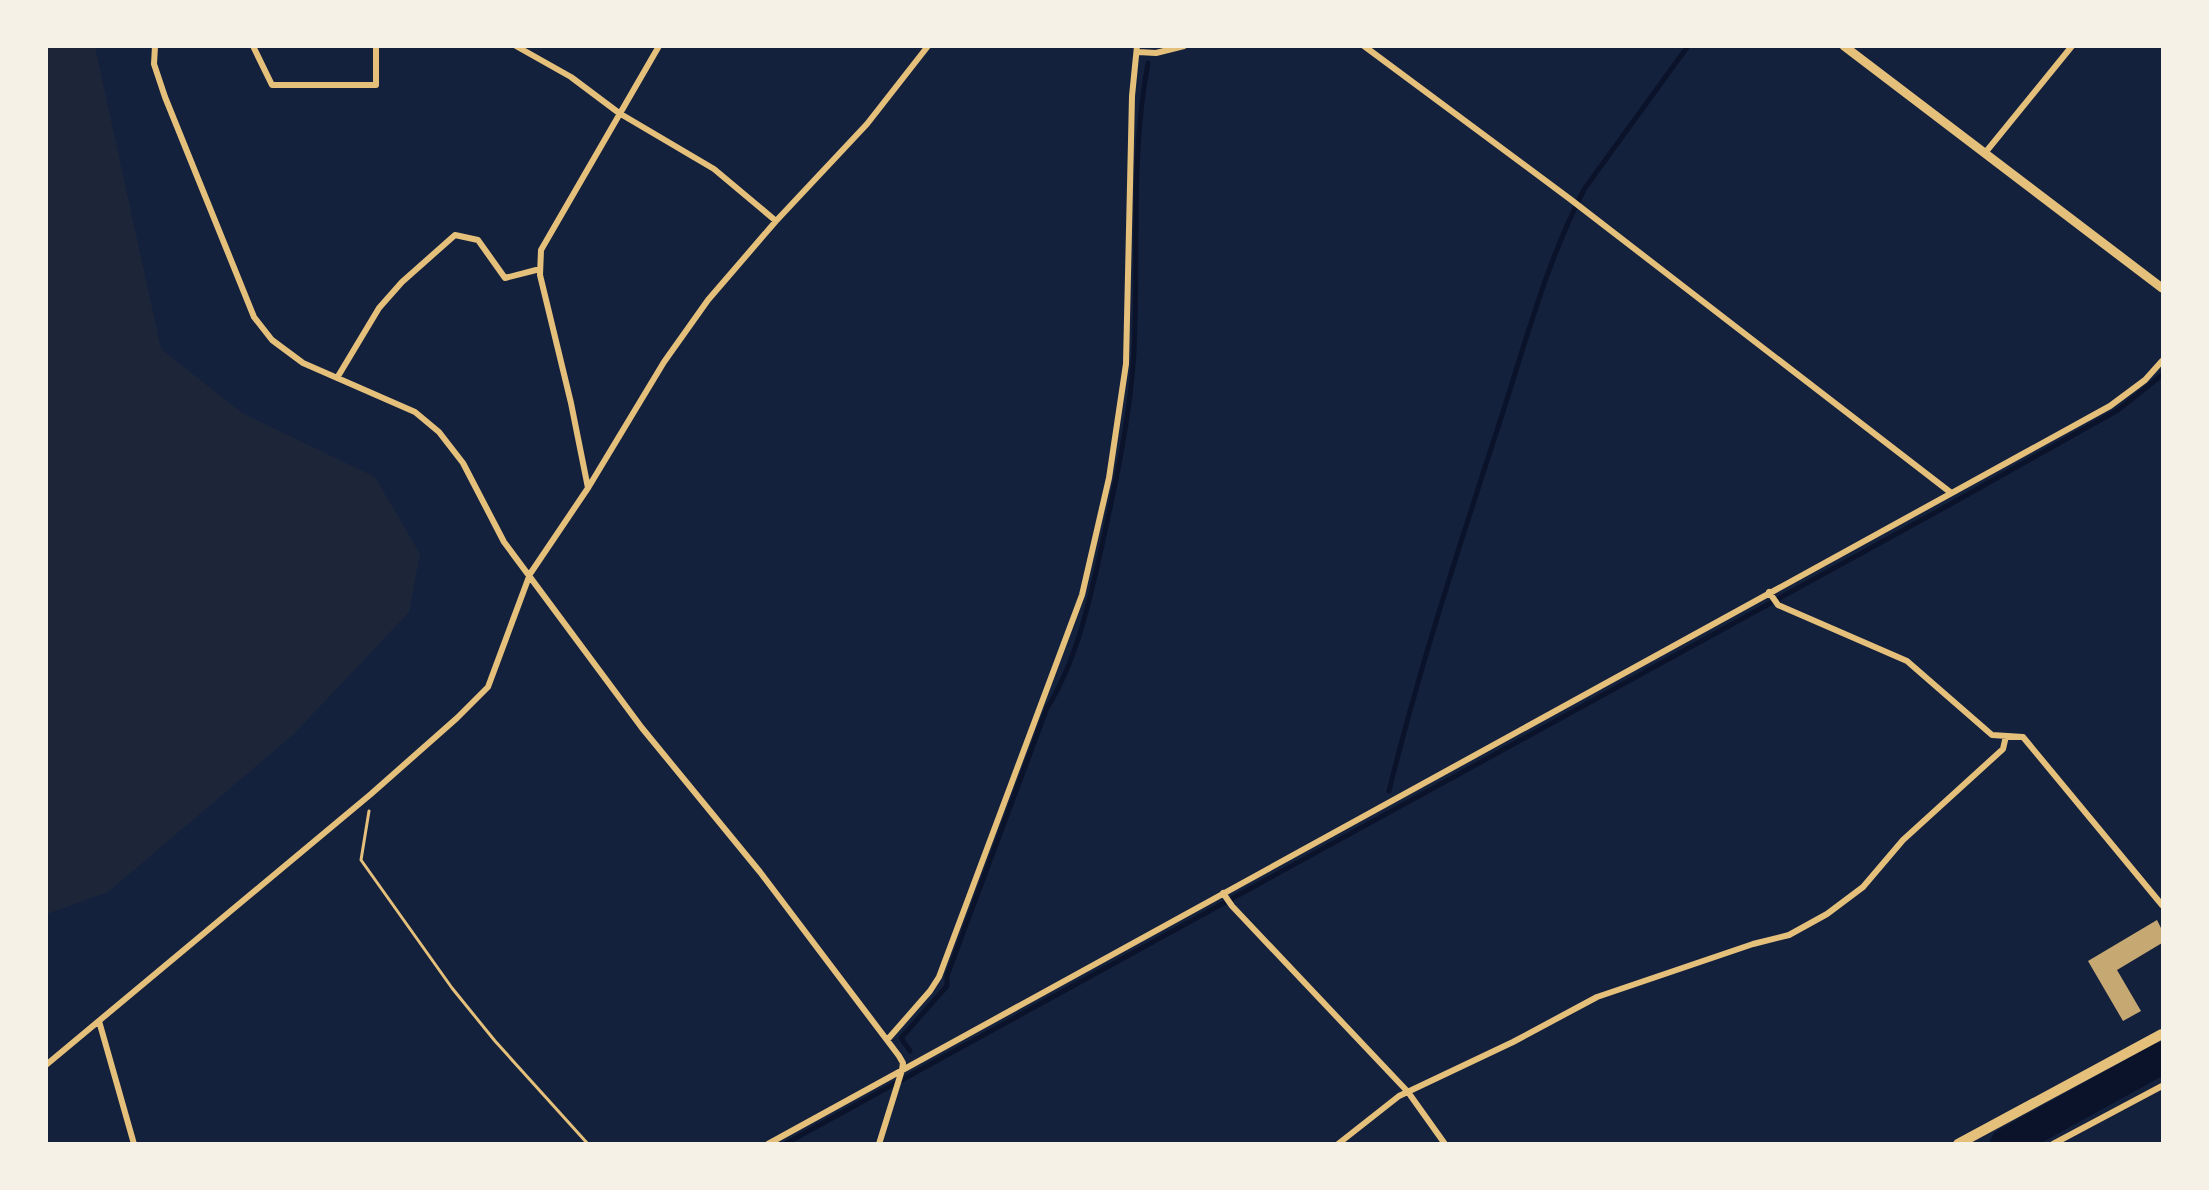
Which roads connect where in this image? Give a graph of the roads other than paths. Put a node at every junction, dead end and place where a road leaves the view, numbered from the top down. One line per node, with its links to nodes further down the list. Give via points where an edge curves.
1 (155, 46): 18 (street, via 154,64 165,98 254,317 272,340 303,363)
2 (253, 46): 3 (street, via 272,85 376,85)
3 (376, 46)
4 (516, 46): 12 (street, via 572,77)
5 (659, 46): 12 (street)
6 (1184, 46): 11 (street, via 1156,53)
7 (1364, 46): 20 (street, via 1570,199)
8 (1844, 46): 13 (street)
9 (2072, 46): 13 (street)
10 (927, 47): 14 (street, via 867,124)
11 (1138, 49): 28 (street, via 1132,96 1126,364 1109,478 1082,595 939,977)
12 (619, 113): 14 (street, via 714,169); 15 (street, via 541,250)
13 (1986, 153): 16 (street)
14 (776, 221): 19 (street, via 708,300 670,353)
15 (540, 269): 18 (street, via 505,278 478,240 455,234 379,308); 19 (street)
16 (2163, 288)
17 (2163, 361): 20 (street, via 2110,406)
18 (337, 378): 21 (street, via 415,412 439,432 463,463 504,542)
19 (588, 488): 21 (street)
20 (1950, 492): 22 (street)
21 (530, 574): 26 (street, via 488,687 371,794); 28 (street, via 642,728 760,872)
22 (1770, 595): 23 (street, via 1778,605 1907,661 1992,735); 24 (street)
23 (2006, 736): 25 (street, via 2023,737); 32 (street, via 2003,749 1902,840 1863,887 1827,914 1789,935 1597,997)
24 (1224, 895): 30 (street); 32 (street)
25 (2163, 905)
26 (99, 1021): 29 (street); 33 (street)
27 (2163, 1034): 38 (main road)
28 (888, 1039): 30 (street, via 903,1063)
29 (46, 1065)
30 (901, 1073): 34 (street); 35 (street)
31 (2163, 1086): 39 (street)
32 (1408, 1092): 36 (street); 37 (street)
33 (134, 1143)
34 (768, 1143)
35 (879, 1143)
36 (1338, 1143)
37 (1445, 1143)
38 (1958, 1143)
39 (2052, 1143)

